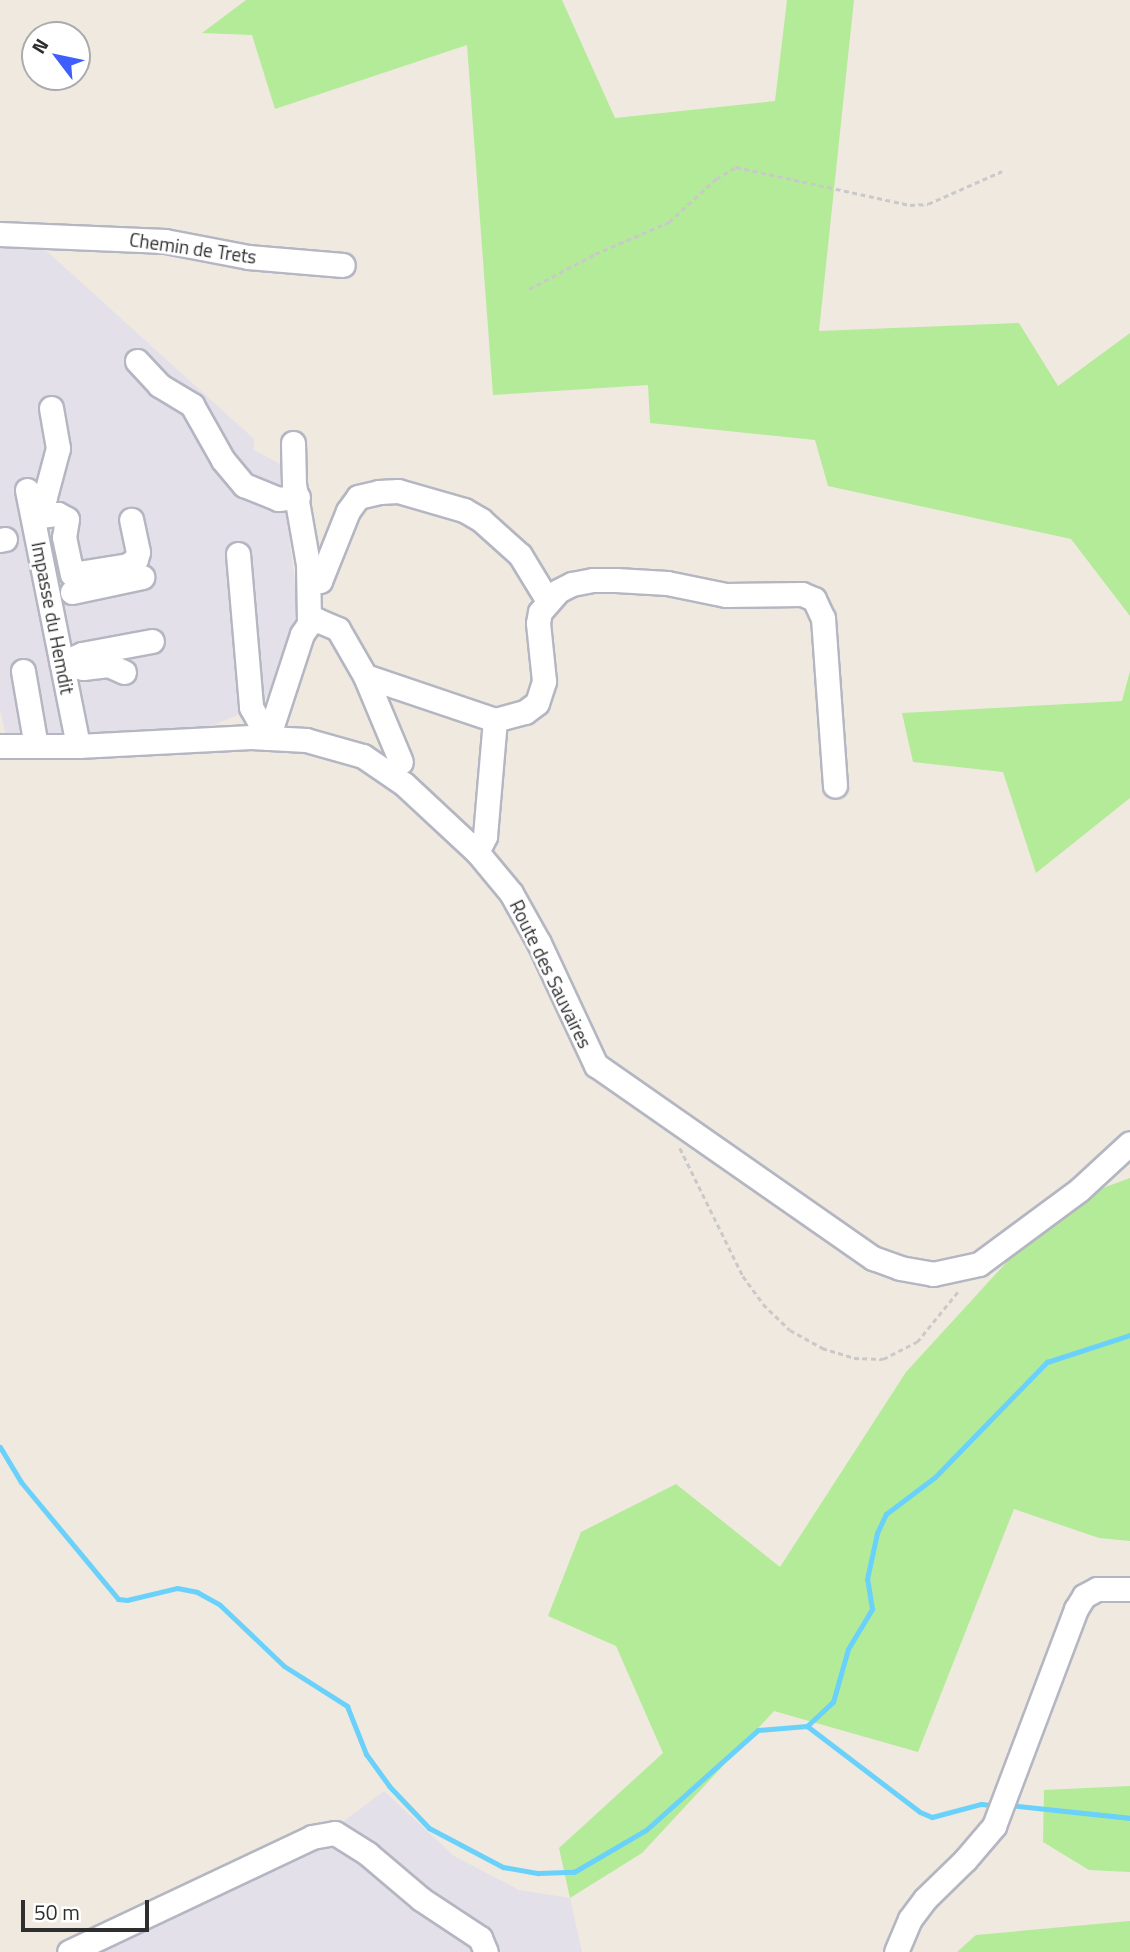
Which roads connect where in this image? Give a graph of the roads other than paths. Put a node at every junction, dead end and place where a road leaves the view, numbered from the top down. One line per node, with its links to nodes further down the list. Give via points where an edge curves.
1 (0, 234): 2 (street, Chemin de Trets, via 165,241 247,257)
2 (343, 265)
3 (137, 361): 7 (street, via 159,385 192,405 223,460 244,485 278,499)
4 (51, 408): 8 (street, via 58,447 45,497)
5 (293, 443): 7 (street)
6 (27, 490): 8 (street, Impasse du Hemdit)
7 (298, 497): 12 (street)
8 (33, 517): 13 (street, via 58,514 67,519 64,537); 17 (street, Impasse du Hemdit)
9 (131, 520): 13 (street, via 136,559)
10 (238, 554): 22 (street, via 251,707)
11 (142, 577): 13 (street)
12 (309, 580): 14 (street, via 320,581 358,497 398,491 464,510 481,520 520,555); 15 (street)
13 (72, 591)
14 (548, 601): 21 (street, via 538,623 542,692 525,712); 27 (street, via 572,584 593,579 667,583 726,595 802,594 814,600 823,618)
15 (309, 624): 20 (street, via 317,620 338,629); 22 (street)
16 (152, 641): 17 (street, via 82,654)
17 (61, 663): 19 (street, via 83,668 108,665); 25 (street, Impasse du Hemdit)
18 (23, 670): 24 (street)
19 (124, 672)
20 (365, 676): 21 (street); 26 (street)
21 (495, 720): 28 (street, via 485,836)
22 (268, 738): 25 (street, Route des Sauvaires); 28 (street, Route des Sauvaires, via 306,740 363,756 404,784)
23 (0, 746): 24 (street, Route des Sauvaires)
24 (36, 746): 25 (street, Route des Sauvaires)
25 (78, 746)
26 (401, 762)
27 (835, 786)
28 (478, 852): 29 (street, Route des Sauvaires, via 511,893 539,943 596,1065 873,1258 933,1274 979,1264 1079,1190)
29 (1130, 1143)
30 (1130, 1589): 33 (street, via 1097,1590 1084,1596 994,1826 925,1899 910,1919)
31 (69, 1952): 32 (street, via 312,1837 335,1833 480,1938)
32 (486, 1952)
33 (896, 1952)

